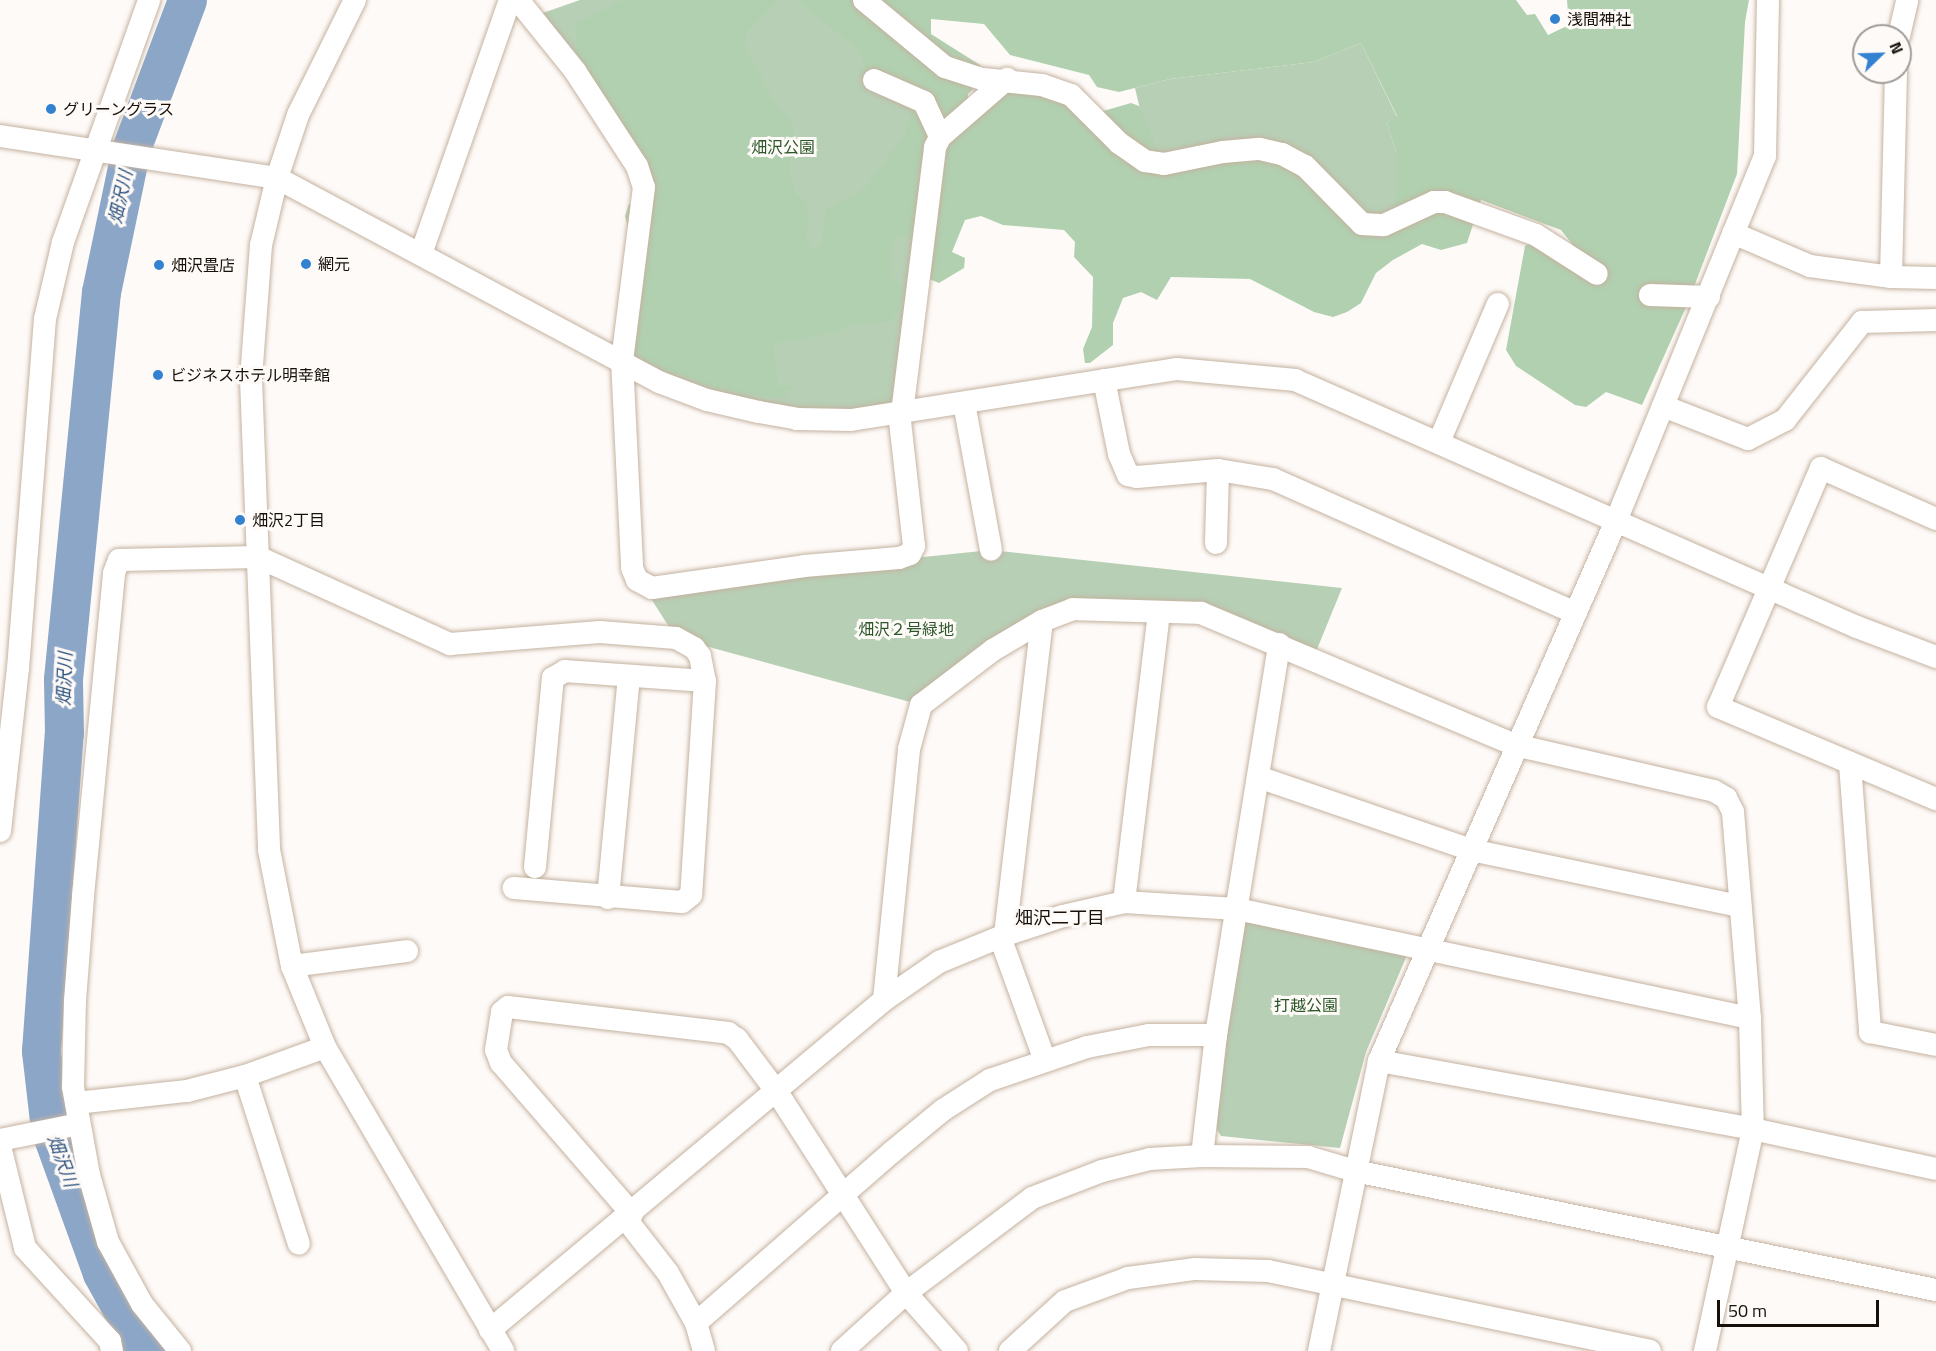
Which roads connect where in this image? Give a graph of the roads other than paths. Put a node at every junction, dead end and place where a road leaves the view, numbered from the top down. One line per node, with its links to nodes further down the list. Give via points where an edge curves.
1 (149, 0): 14 (street)
2 (355, 0): 15 (street, via 298,116)
3 (510, 0): 17 (street)
4 (518, 0): 25 (street, via 575,71 637,166 644,187)
5 (864, 0): 9 (street, via 945,67 983,79)
6 (1768, 0): 16 (street, via 1765,156)
7 (1907, 0): 8 (street)
8 (1902, 24)
9 (1006, 79): 13 (street); 18 (street, via 1071,95 1119,143 1145,161 1164,164 1260,149 1282,154 1305,166 1362,224 1384,225 1434,202 1445,202 1536,236)
10 (874, 80): 13 (street, via 924,102)
11 (1896, 84): 19 (street)
12 (0, 136): 14 (street)
13 (940, 137): 29 (street, via 932,165)
14 (97, 149): 15 (street); 43 (street, via 63,242 45,319)
15 (277, 178): 17 (street); 36 (street, via 261,245 251,379)
16 (1733, 233): 19 (street, via 1810,266); 22 (street)
17 (421, 254): 25 (street)
18 (1597, 274)
19 (1891, 278): 20 (street)
20 (1936, 278)
21 (1650, 296): 22 (street)
22 (1709, 297): 28 (street)
23 (1498, 304): 30 (street)
24 (1936, 320): 28 (street, via 1862,322 1785,420 1748,439)
25 (622, 360): 29 (street, via 658,382 707,400 759,412 851,420); 29 (street, via 632,568 637,580 652,588 910,554 914,546)
26 (1104, 380): 27 (street); 30 (street, via 1178,369 1295,380); 31 (street, via 1119,454 1128,475)
27 (964, 403): 29 (street); 35 (street)
28 (1663, 406): 33 (street)
29 (900, 413)
30 (1439, 442): 33 (street)
31 (1218, 470): 34 (street); 39 (street, via 1273,479)
32 (1936, 519): 37 (street, via 1821,468)
33 (1616, 521): 37 (street); 39 (street)
34 (1216, 543)
35 (991, 550)
36 (258, 557): 45 (street, via 450,644 553,633 676,638 700,656); 61 (street, via 269,850); 71 (street, via 133,556 119,560 114,573 75,1001)
37 (1768, 586): 42 (street, via 1857,627); 47 (street, via 1718,707)
38 (1159, 612): 40 (street, via 1073,609); 41 (street, via 1202,614); 55 (street)
39 (1573, 612): 46 (street)
40 (1042, 621): 58 (street); 62 (street, via 993,650 921,705 909,749)
41 (1279, 644): 46 (street); 48 (street)
42 (1936, 657)
43 (9, 668): 50 (street)
44 (628, 676): 45 (street); 52 (street, via 565,671 553,678); 54 (street)
45 (705, 681): 54 (street, via 691,895 682,902)
46 (1515, 745): 51 (street); 56 (street, via 1714,791 1726,798 1733,812)
47 (1850, 764): 49 (street); 65 (street, via 1870,1032)
48 (1258, 777): 51 (street); 57 (street)
49 (1936, 799)
50 (0, 831)
51 (1471, 850): 56 (street); 60 (street)
52 (535, 867)
53 (514, 888): 54 (street)
54 (608, 898)
55 (1124, 902): 57 (street); 58 (street)
56 (1740, 906): 63 (street)
57 (1237, 909): 60 (street); 64 (street)
58 (1002, 936): 62 (street, via 939,962); 67 (street)
59 (407, 951): 61 (street)
60 (1426, 952): 63 (street); 68 (street)
61 (292, 966): 66 (street)
62 (884, 1000): 70 (street)
63 (1750, 1018): 72 (street)
64 (1216, 1035): 67 (street, via 1149,1035); 75 (street)
65 (1936, 1045)
66 (325, 1047): 69 (street); 86 (street)
67 (1044, 1058): 78 (street, via 990,1080 943,1110)
68 (1379, 1061): 72 (street); 77 (street)
69 (245, 1076): 71 (street); 80 (street)
70 (777, 1092): 78 (street); 79 (street); 79 (street, via 728,1033 508,1007 502,1012 496,1050 501,1063)
71 (77, 1113): 73 (street); 88 (street, via 108,1242 142,1304)
72 (1753, 1129): 76 (street); 81 (street)
73 (0, 1140)
74 (0, 1146): 87 (street, via 25,1248 110,1341)
75 (1202, 1155): 77 (street, via 1308,1157); 84 (street, via 1150,1159 1102,1171 1032,1198)
76 (1936, 1169)
77 (1355, 1171): 81 (street); 82 (street)
78 (842, 1195): 84 (street); 85 (street)
79 (629, 1216): 85 (street); 86 (street)
80 (299, 1244)
81 (1726, 1246): 83 (street); 96 (street)
82 (1334, 1286): 93 (street, via 1269,1271 1195,1269 1128,1278 1065,1301); 94 (street); 95 (street)
83 (1936, 1290)
84 (906, 1293): 91 (street); 92 (street)
85 (696, 1323): 90 (street)
86 (490, 1330): 89 (street)
87 (112, 1351)
88 (180, 1351)
89 (503, 1351)
90 (704, 1351)
91 (842, 1351)
92 (957, 1351)
93 (1010, 1351)
94 (1319, 1351)
95 (1650, 1351)
96 (1705, 1351)

